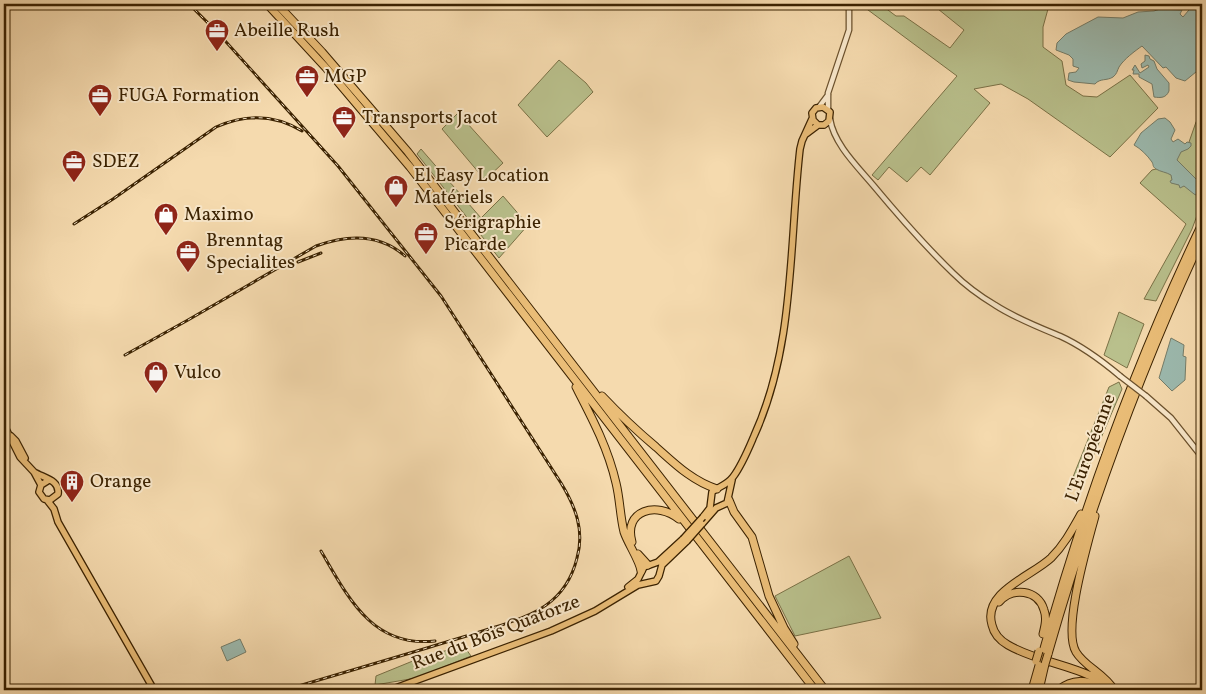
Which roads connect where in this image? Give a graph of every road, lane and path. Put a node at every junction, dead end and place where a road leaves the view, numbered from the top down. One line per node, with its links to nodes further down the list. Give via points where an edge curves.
1 (266, 4): 14 (highway, via 380,130)
2 (277, 4): 15 (highway, via 408,152)
3 (849, 4): 4 (street, via 849,30)
4 (828, 94): 5 (street); 6 (street)
5 (819, 107): 6 (main road); 7 (main road, via 813,111)
6 (828, 110): 8 (main road)
7 (812, 119): 9 (main road); 11 (main road)
8 (830, 119): 9 (main road); 10 (street)
9 (820, 125): 10 (street); 11 (main road)
10 (834, 134): 17 (street, bridge, via 897,214 953,273 996,306 1099,358 1171,418)
11 (804, 136): 20 (main road, via 800,148 779,362 762,419)
12 (1202, 224): 24 (highway, L'Européenne, via 1157,323)
13 (1202, 238): 18 (highway, L'Européenne, via 1163,325)
14 (566, 369): 32 (highway); 36 (highway, via 604,442 616,483 623,529)
15 (586, 383): 23 (highway, via 681,469 702,483); 42 (highway)
16 (4, 425): 19 (main road)
17 (1202, 457)
18 (1108, 464): 39 (highway, L'Européenne); 41 (highway, via 1083,562 1071,630 1072,643 1078,654)
19 (34, 472): 21 (main road); 22 (main road)
20 (733, 477): 23 (main road); 26 (main road)
21 (49, 480): 22 (main road); 25 (main road, via 58,486)
22 (41, 484): 27 (main road, via 40,494)
23 (719, 488): 26 (main road, via 726,490); 28 (main road, via 711,495)
24 (1090, 496): 39 (highway, L'Européenne); 51 (highway, via 1062,547 1039,568 1002,593 992,607 991,621 997,636 1008,645 1091,676)
25 (56, 497): 27 (main road); 30 (main road)
26 (729, 497): 29 (main road, via 725,505); 42 (highway, via 734,512 752,536 769,596 784,628)
27 (48, 500): 30 (main road)
28 (712, 500): 29 (main road); 31 (main road)
29 (719, 506): 31 (main road)
30 (54, 509): 44 (main road, via 58,522)
31 (702, 520): 33 (main road, bridge)
32 (696, 537): 34 (highway, via 670,513 658,509 644,511 634,519 630,536 639,557); 46 (highway)
33 (685, 540): 34 (main road); 35 (main road, via 662,565)
34 (650, 565): 35 (main road); 36 (main road)
35 (660, 572): 37 (main road, via 656,581)
36 (641, 573): 37 (main road); 38 (main road, Rue du Bois Quatorze)
37 (646, 582): 38 (main road, Rue du Bois Quatorze)
38 (611, 600): 45 (main road, Rue du Bois Quatorze, via 552,631)
39 (1043, 652): 40 (highway, L'Européenne, bridge); 41 (highway, via 1046,619 1041,602 1023,592 1006,595 994,616 996,626 1005,638 1020,647)
40 (1041, 662): 43 (highway, via 1033,673); 48 (highway, L'Européenne)
41 (1106, 680): 52 (highway)
42 (820, 684): 47 (highway)
43 (1033, 687)
44 (154, 690)
45 (390, 690)
46 (815, 690)
47 (825, 690)
48 (1039, 690)
49 (1058, 690): 50 (highway, via 1080,681)
50 (1101, 690)
51 (1108, 690)
52 (1114, 690)

